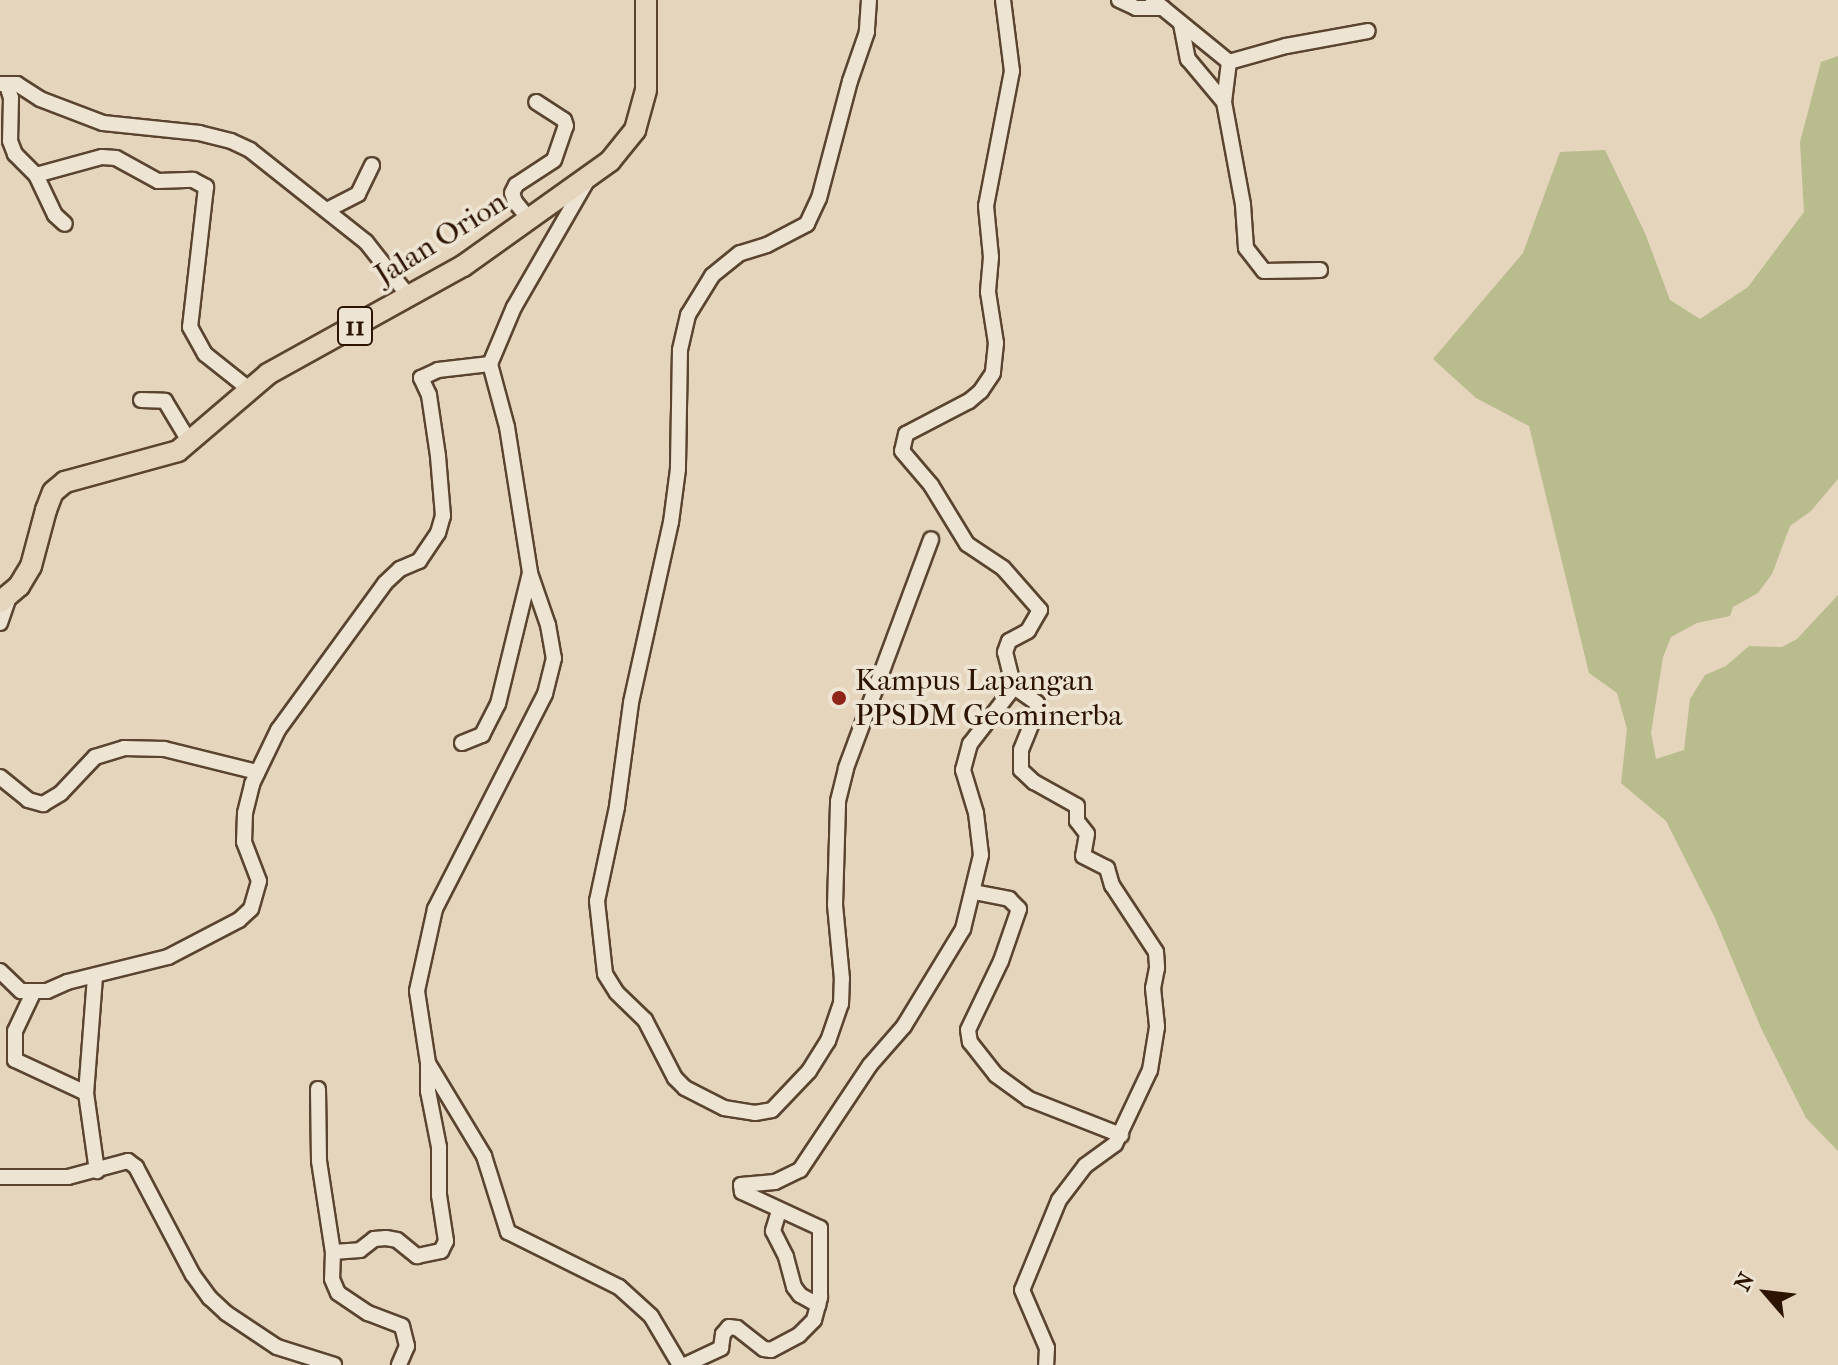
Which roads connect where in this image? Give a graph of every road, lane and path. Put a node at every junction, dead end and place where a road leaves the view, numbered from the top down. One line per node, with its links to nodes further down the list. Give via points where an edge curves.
1 (646, 0): 14 (highway, Jalan Orion / 11, via 642,109 624,146)
2 (869, 0): 24 (street, via 867,32 807,224 740,253 712,276 688,315 680,350 678,469 671,522 631,703 597,901 605,974 611,984 645,1020 675,1078 724,1108 772,1110 809,1071 828,1041 841,1004 835,905 838,801)
3 (1003, 0): 28 (street, via 1012,71 986,206 988,292 996,343 993,373 969,401 906,434 902,444 967,544 1003,568 1040,610 1028,631 1009,641 1005,652)
4 (1119, 0): 5 (street, via 1136,8)
5 (1158, 4): 6 (street)
6 (1181, 24): 8 (street); 11 (street, via 1188,59)
7 (1368, 31): 8 (street)
8 (1229, 62): 11 (street)
9 (3, 84): 13 (street, via 11,98 10,141); 15 (street, via 17,84 40,99 103,123 231,141 287,176)
10 (536, 102): 16 (street, via 566,126 554,160 512,193)
11 (1224, 102): 18 (street, via 1246,248 1264,271)
12 (372, 165): 15 (street, via 358,194)
13 (36, 175): 17 (street, via 55,215); 21 (street, via 102,157 116,158 158,181 193,180 206,187 190,327 205,354)
14 (588, 179): 16 (highway, Jalan Orion / 11); 20 (street, via 514,307)
15 (327, 210): 19 (street, via 366,242)
16 (529, 219): 19 (highway, Jalan Orion / 11)
17 (65, 224)
18 (1320, 270)
19 (410, 298): 21 (highway, Jalan Orion / 11, via 288,362)
20 (490, 364): 25 (street, via 507,427); 30 (street, via 438,370 421,378 429,395 438,456 443,516 438,533 419,561 385,583 278,730)
21 (249, 389): 23 (highway, Jalan Orion / 11)
22 (141, 400): 23 (street, via 165,401)
23 (189, 441): 26 (highway, Jalan Orion / 11, via 161,458 65,482 53,492 31,566)
24 (931, 539)
25 (530, 573): 29 (street, via 498,704 482,735); 36 (street, via 554,658 545,694 435,909 417,991)
26 (4, 600): 27 (street)
27 (0, 623)
28 (1014, 687): 32 (street, via 970,744 963,770 981,855); 39 (street, via 1038,708 1021,750 1021,770 1077,806 1077,821 1087,834 1083,856 1107,868 1112,885 1156,952 1157,1027 1150,1070)
29 (462, 743)
30 (257, 772): 31 (street, via 164,749 124,748 95,757 43,804 28,800); 34 (street, via 245,813 244,842 259,881 251,909 168,957)
31 (0, 777)
32 (974, 892): 39 (street, via 1009,899 1019,909 968,1030 970,1042 996,1075 1029,1099); 42 (street, via 963,929 904,1026 870,1065 800,1170 775,1182 741,1185 742,1192)
33 (0, 971): 35 (street, via 21,991)
34 (95, 977): 35 (street); 38 (street)
35 (33, 993): 38 (street, via 15,1031 15,1060)
36 (428, 1063): 43 (street, via 446,1241 441,1251 417,1256 386,1238 374,1239 360,1250); 47 (street, via 484,1156 508,1232 619,1287 651,1316)
37 (318, 1089): 43 (street, via 320,1175)
38 (86, 1093): 40 (street)
39 (1121, 1135): 48 (street, via 1073,1177 1046,1226 1022,1290 1047,1348)
40 (97, 1171): 41 (street, via 48,1179); 45 (street, via 128,1161 136,1167 210,1298 277,1347)
41 (0, 1177)
42 (779, 1211): 44 (street, via 773,1231 794,1287); 44 (street, via 820,1228)
43 (333, 1252): 46 (street, via 332,1279 338,1293 368,1313 402,1326 407,1346)
44 (818, 1305): 47 (street, via 814,1320 780,1347 764,1349 729,1327 721,1348)
45 (334, 1365)
46 (399, 1365)
47 (683, 1365)
48 (1046, 1365)

